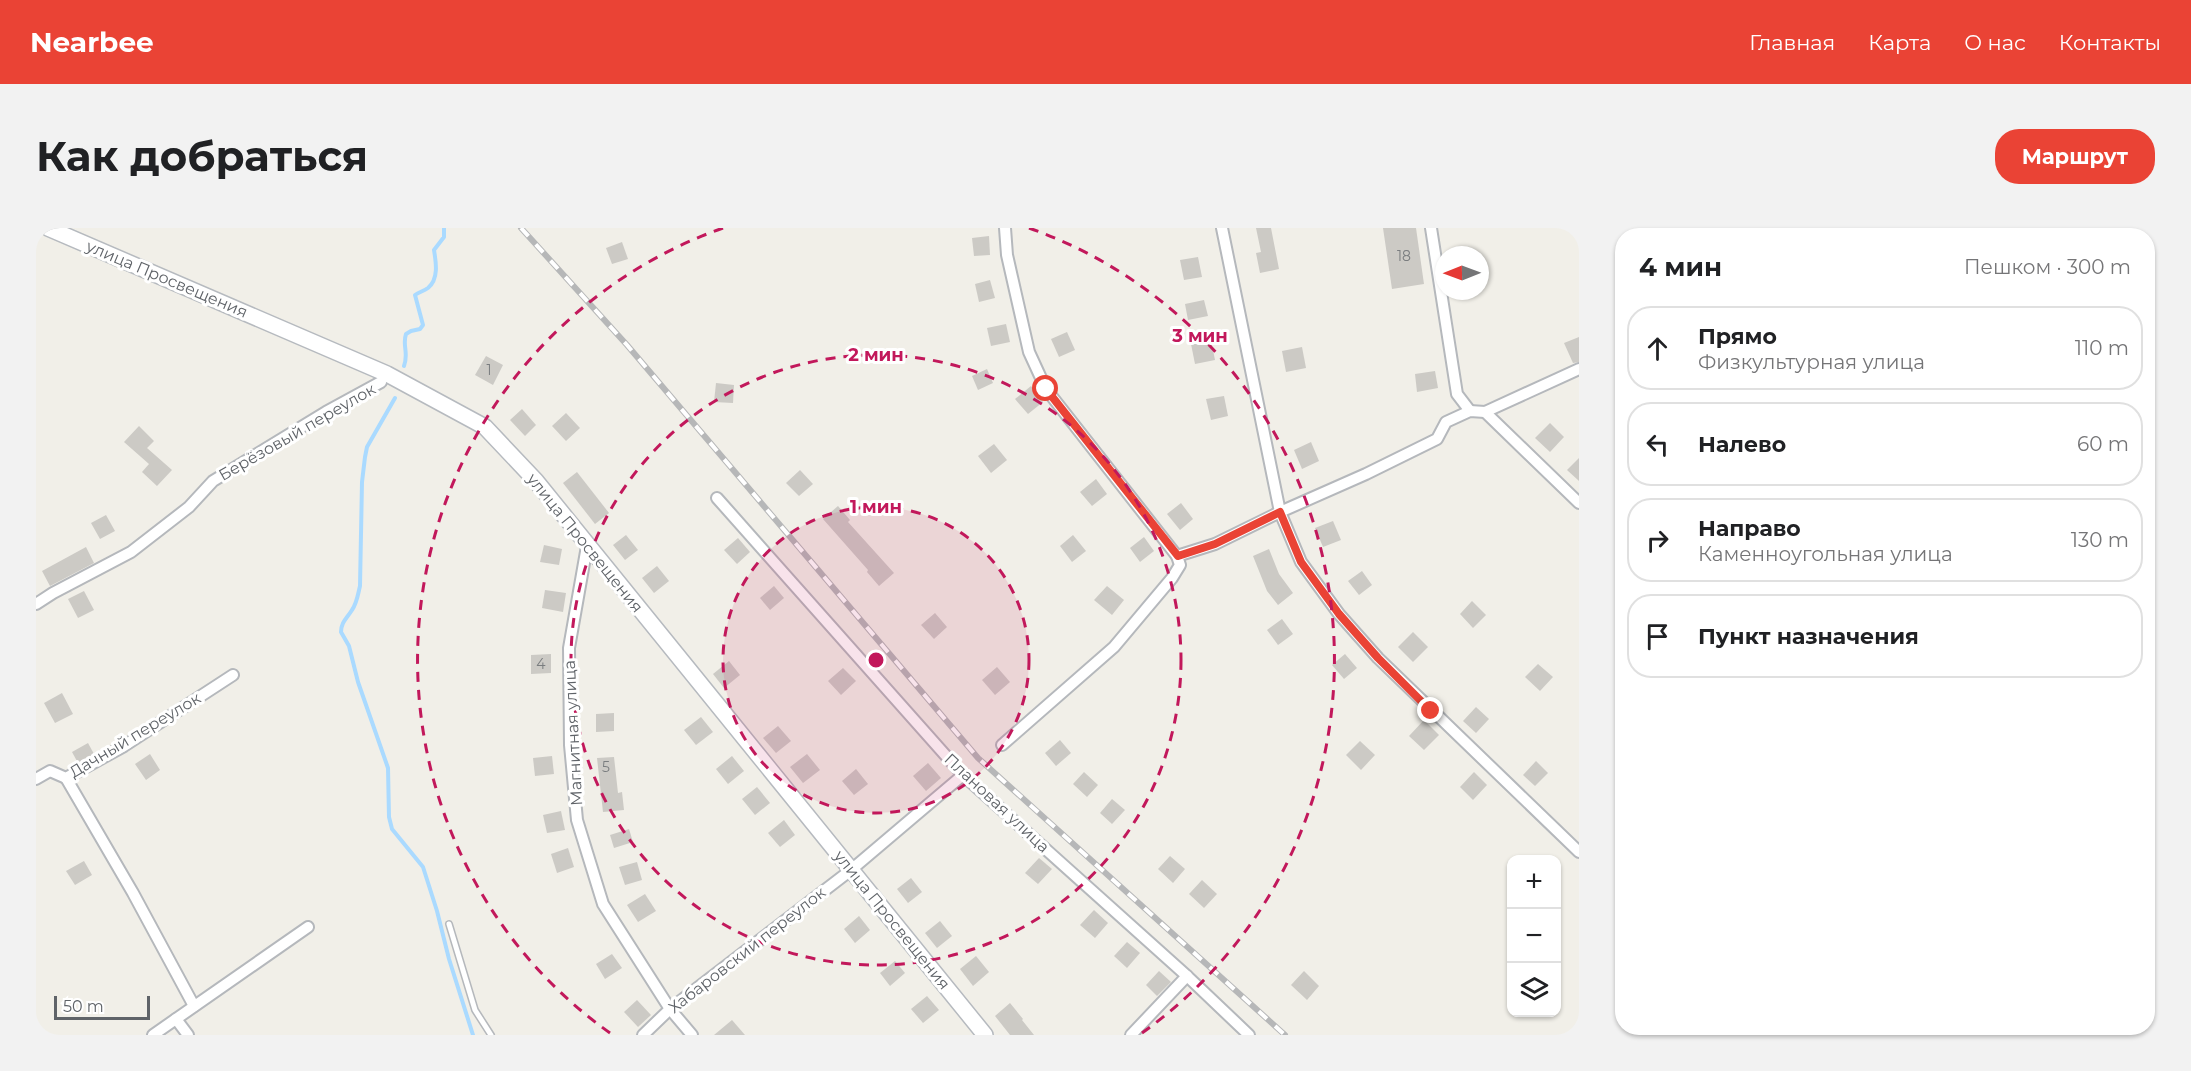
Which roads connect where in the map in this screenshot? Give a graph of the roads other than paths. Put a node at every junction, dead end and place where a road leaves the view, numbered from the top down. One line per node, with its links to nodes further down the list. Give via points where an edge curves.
1 (48, 228): 12 (street, улица Просвещения, via 387,374 485,427 536,481)
2 (1005, 228): 13 (street, via 1007,255 1029,352 1046,389)
3 (1222, 228): 11 (street)
4 (1431, 228): 7 (street, via 1457,394)
5 (1579, 369): 8 (street)
6 (381, 382): 14 (street, Берёзовый переулок, via 213,481 189,507 131,552)
7 (1470, 411): 8 (street); 11 (street, via 1446,422 1437,440)
8 (1485, 411): 10 (street)
9 (717, 498): 17 (street, Плановая улица)
10 (1579, 503)
11 (1280, 512): 13 (street, via 1215,544); 20 (street, via 1301,562 1346,622 1386,666)
12 (587, 546): 21 (street, улица Просвещения); 26 (street, Магнитная улица, via 569,648 570,745 577,820 603,904)
13 (1178, 556): 16 (street, via 1179,565 1172,578 1114,647)
14 (36, 604)
15 (233, 675): 18 (street, Дачный переулок, via 124,746)
16 (1002, 745)
17 (963, 775): 21 (street, Хабаровский переулок); 24 (street, Плановая улица)
18 (66, 778): 19 (street, Дачный переулок, via 50,771); 25 (street)
19 (36, 779)
20 (1579, 852)
21 (851, 870): 26 (street, Хабаровский переулок); 33 (street, улица Просвещения)
22 (449, 924): 30 (lane, via 476,1010)
23 (308, 927): 25 (street)
24 (1187, 976): 34 (street); 35 (street, Плановая улица)
25 (194, 1006): 27 (street)
26 (670, 1009): 31 (street, Хабаровский переулок); 32 (street, Магнитная улица)
27 (176, 1019): 28 (street); 29 (street)
28 (153, 1035)
29 (188, 1035)
30 (491, 1035)
31 (643, 1035)
32 (692, 1035)
33 (985, 1035)
34 (1131, 1035)
35 (1249, 1035)

